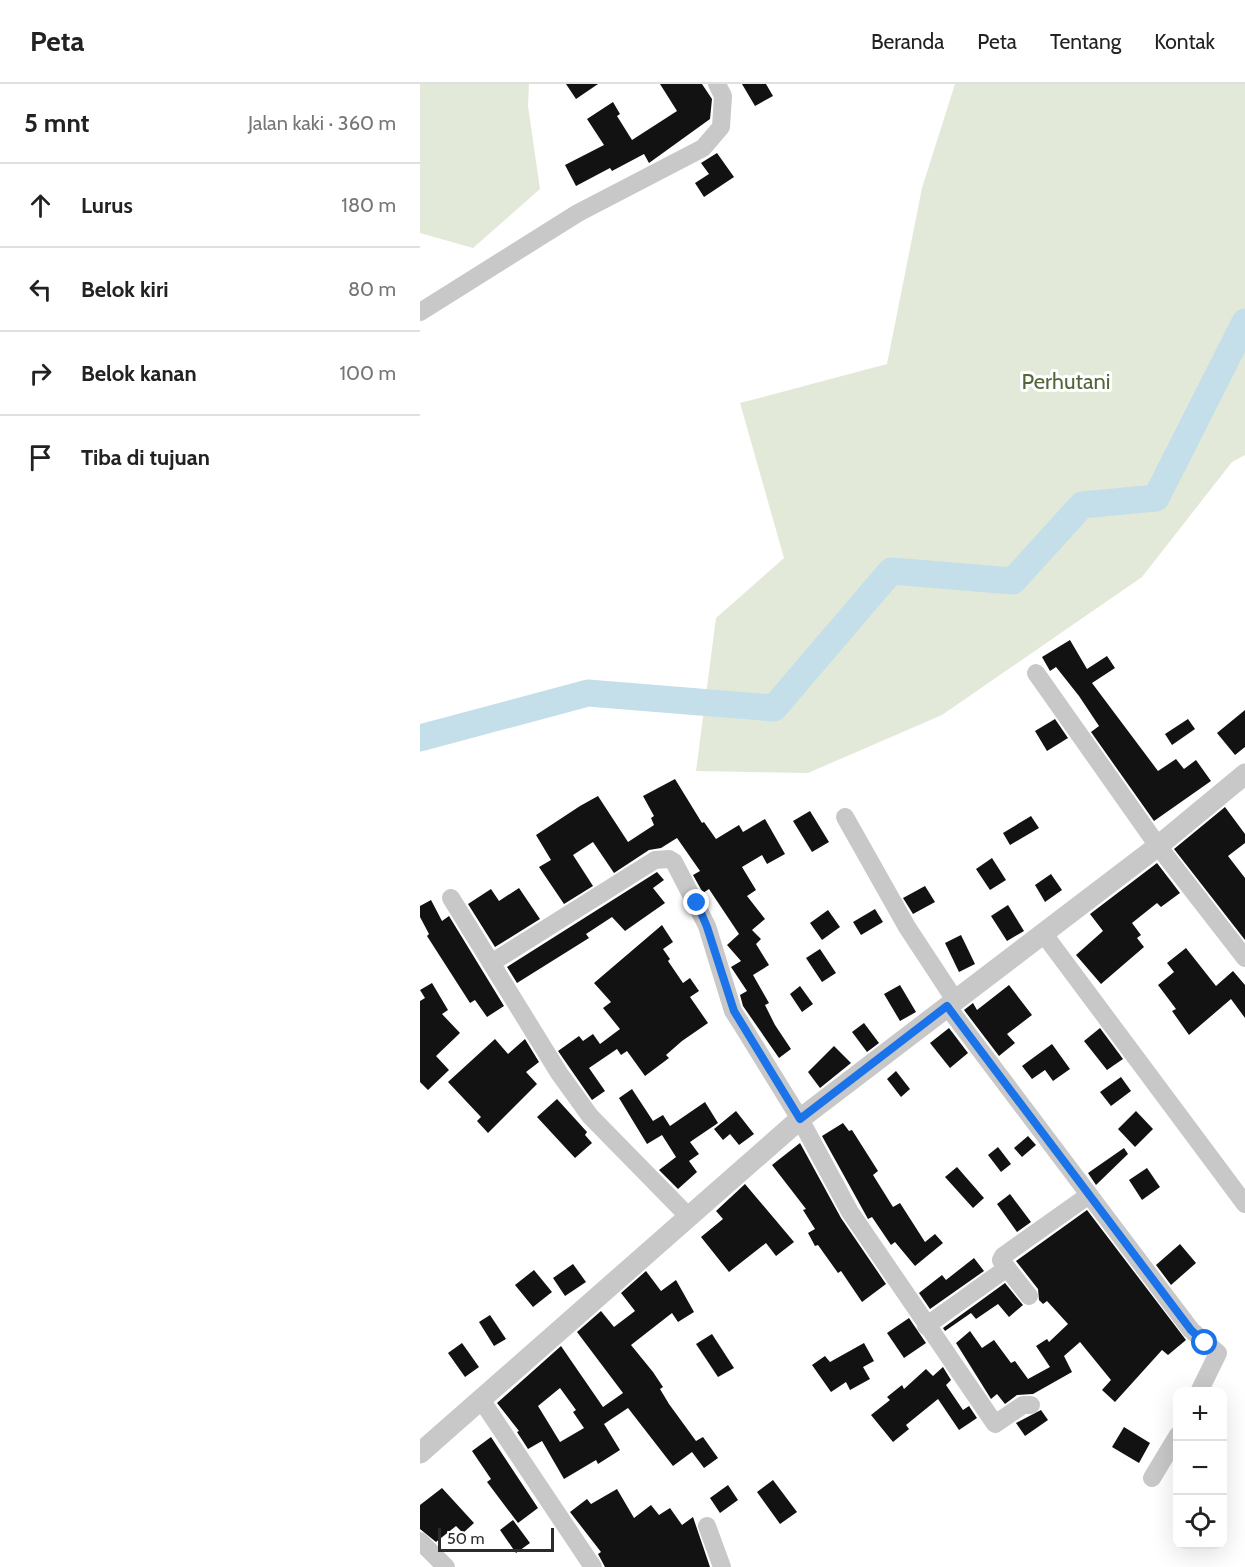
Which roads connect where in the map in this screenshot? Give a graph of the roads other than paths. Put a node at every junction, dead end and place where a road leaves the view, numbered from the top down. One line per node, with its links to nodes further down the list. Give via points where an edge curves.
1 (717, 84): 2 (street, via 723,96 722,127 704,148 578,213)
2 (420, 312)
3 (1036, 673): 6 (street)
4 (1245, 774): 6 (street)
5 (845, 817): 11 (street)
6 (1158, 846): 8 (street); 9 (street)
7 (451, 898): 10 (street)
8 (1043, 933): 11 (street); 14 (street)
9 (1245, 958)
10 (491, 963): 12 (street, via 655,860 669,859 705,921 734,1011); 15 (street, via 590,1116)
11 (951, 1003): 12 (street); 13 (street)
12 (800, 1119): 15 (street); 18 (street, via 837,1190)
13 (1089, 1195): 16 (street, via 1003,1256); 19 (street, via 1191,1330 1218,1353)
14 (1245, 1204)
15 (689, 1217): 20 (street)
16 (1006, 1268): 17 (street); 18 (street)
17 (1029, 1296)
18 (926, 1326): 21 (street, via 995,1424 1023,1405)
19 (1201, 1387)
20 (482, 1401): 23 (street); 28 (street)
21 (1032, 1405)
22 (1174, 1441): 24 (street)
23 (420, 1453)
24 (1152, 1478)
25 (706, 1526): 29 (street)
26 (420, 1541): 27 (street)
27 (446, 1567)
28 (594, 1567)
29 (722, 1567)

